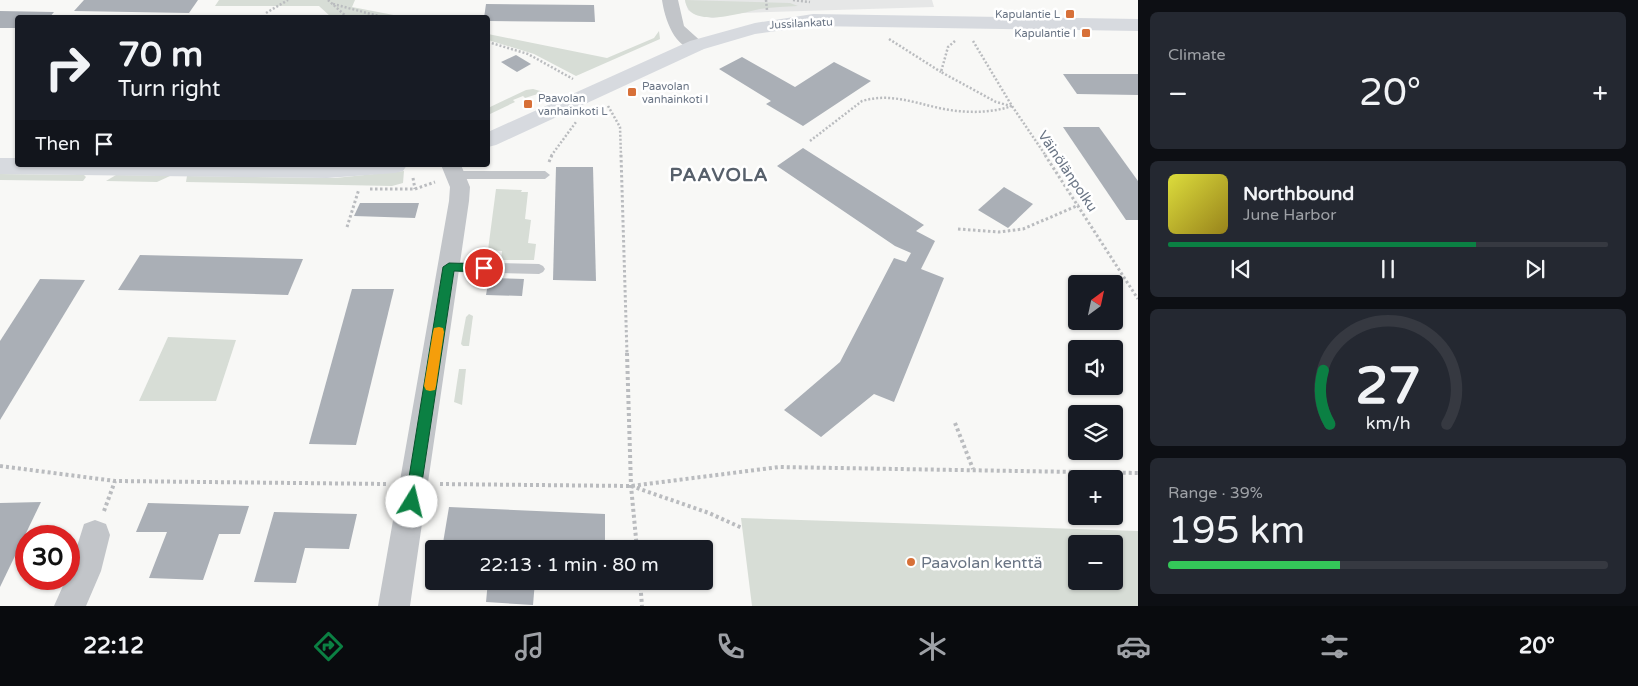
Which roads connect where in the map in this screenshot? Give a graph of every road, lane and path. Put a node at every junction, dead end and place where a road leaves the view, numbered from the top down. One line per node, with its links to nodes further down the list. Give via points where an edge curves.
1 (288, 0): 7 (path)
2 (328, 0): 5 (path)
3 (670, 0): 14 (street, via 673,23 681,34)
4 (766, 0): 6 (path)
5 (333, 4): 8 (path); 9 (path)
6 (766, 5)
7 (266, 14)
8 (345, 15)
9 (375, 15)
10 (1138, 25): 14 (main road, Jussilankatu, via 813,20 765,25)
11 (887, 38): 16 (path)
12 (958, 38): 16 (path, via 948,47)
13 (490, 43): 17 (path, via 528,54)
14 (698, 45): 21 (main road, Jussilankatu)
15 (981, 54): 19 (path, Väinölänpolku)
16 (941, 72): 19 (path, via 996,102)
17 (576, 81)
18 (606, 104): 42 (path, via 620,127)
19 (1012, 106): 22 (path, via 998,112 960,111 900,98 870,98); 30 (path, Väinölänpolku)
20 (570, 121): 28 (path, via 579,117 553,152)
21 (490, 139)
22 (810, 141)
23 (0, 166): 24 (main road)
24 (15, 166)
25 (82, 167): 26 (main road, via 327,170)
26 (368, 167)
27 (453, 170): 28 (lane); 33 (street, via 460,187)
28 (546, 175)
29 (359, 189): 31 (path)
30 (1079, 205): 32 (path, via 1023,229 999,232); 35 (path, Väinölänpolku)
31 (347, 226)
32 (958, 229)
33 (449, 267): 34 (lane); 41 (street)
34 (540, 269)
35 (1138, 298)
36 (955, 423): 38 (path)
37 (0, 466): 40 (path)
38 (973, 468): 39 (path); 42 (path, via 779,467)
39 (1138, 473)
40 (115, 481): 41 (path); 44 (path)
41 (415, 484): 42 (path); 48 (street)
42 (631, 486): 43 (path); 45 (path)
43 (742, 528)
44 (95, 535): 47 (street, via 85,571)
45 (636, 540)
46 (641, 590): 49 (path)
47 (70, 606)
48 (394, 606)
49 (642, 606)

